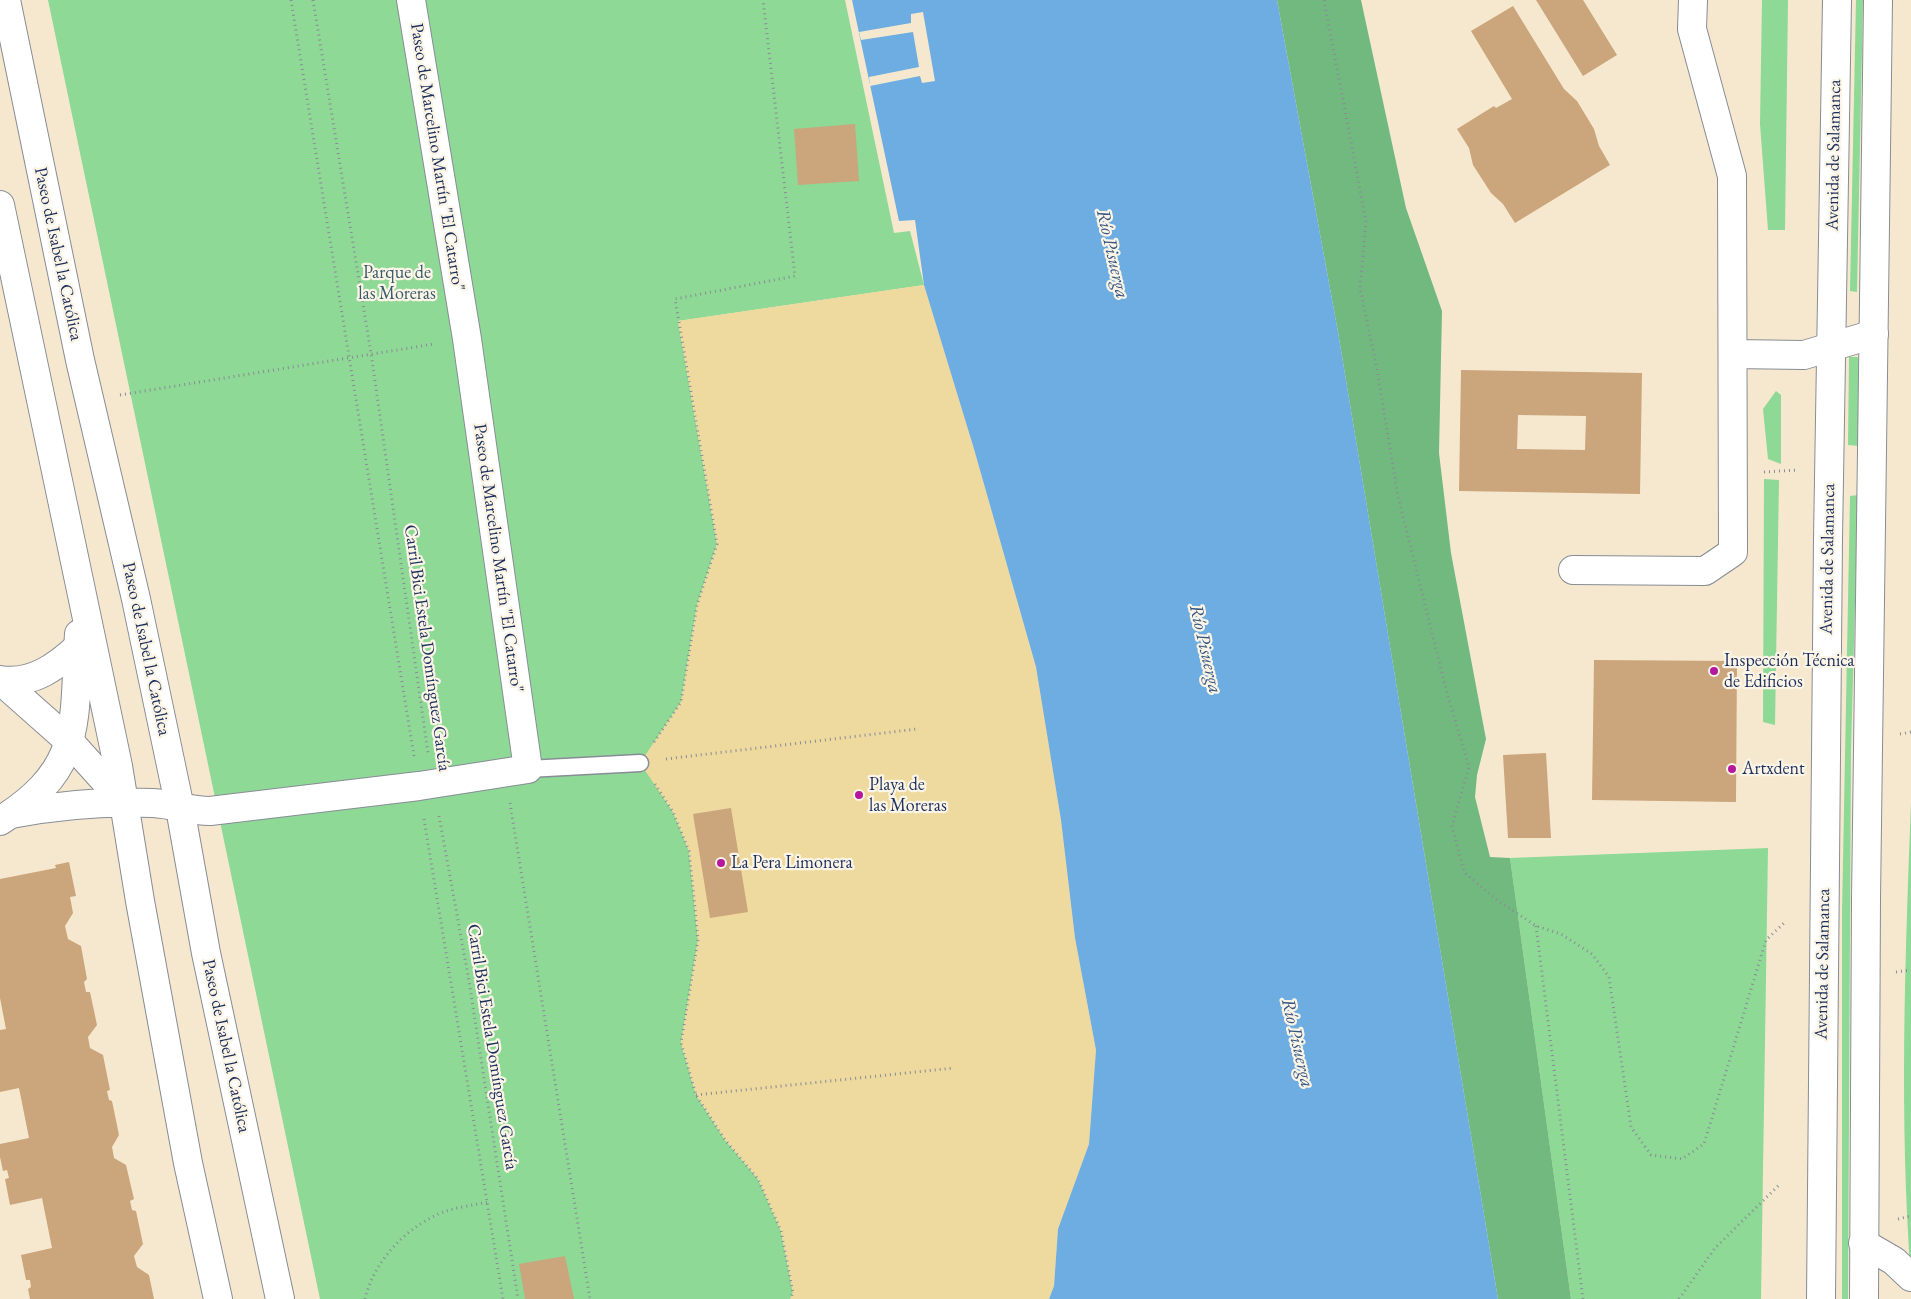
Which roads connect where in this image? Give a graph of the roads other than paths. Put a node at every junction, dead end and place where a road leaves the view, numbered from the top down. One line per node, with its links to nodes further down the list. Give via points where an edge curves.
1 (6, 0): 18 (main road, Paseo de Isabel la Católica, via 80,360)
2 (411, 0): 16 (main road, Paseo de Marcelino Martín "El Catarro", via 467,339)
3 (1694, 0): 9 (main road, via 1692,29 1732,176)
4 (1837, 0): 8 (main road, Avenida de Salamanca)
5 (1878, 0): 7 (main road)
6 (0, 205): 11 (main road)
7 (1874, 334): 8 (main road); 20 (main road)
8 (1831, 349): 9 (main road, via 1804,355); 24 (main road, Avenida de Salamanca)
9 (1733, 354): 10 (main road, via 1733,552 1705,571)
10 (1573, 570)
11 (82, 600): 12 (main road); 17 (main road)
12 (78, 647): 13 (main road, via 44,673 32,678); 14 (main road, via 75,717)
13 (0, 680): 14 (main road)
14 (70, 742): 17 (main road); 19 (main road, via 56,772 40,791)
15 (640, 762): 16 (lane)
16 (516, 771): 18 (main road, via 210,811)
17 (124, 802): 18 (main road); 19 (main road, via 55,806); 22 (main road, via 188,1163)
18 (180, 808): 23 (main road, Paseo de Isabel la Católica, via 206,953)
19 (5, 818)
20 (1863, 1243): 21 (main road, via 1894,1261); 25 (main road)
21 (1911, 1276)
22 (218, 1299)
23 (280, 1299)
24 (1821, 1299)
25 (1864, 1299)

